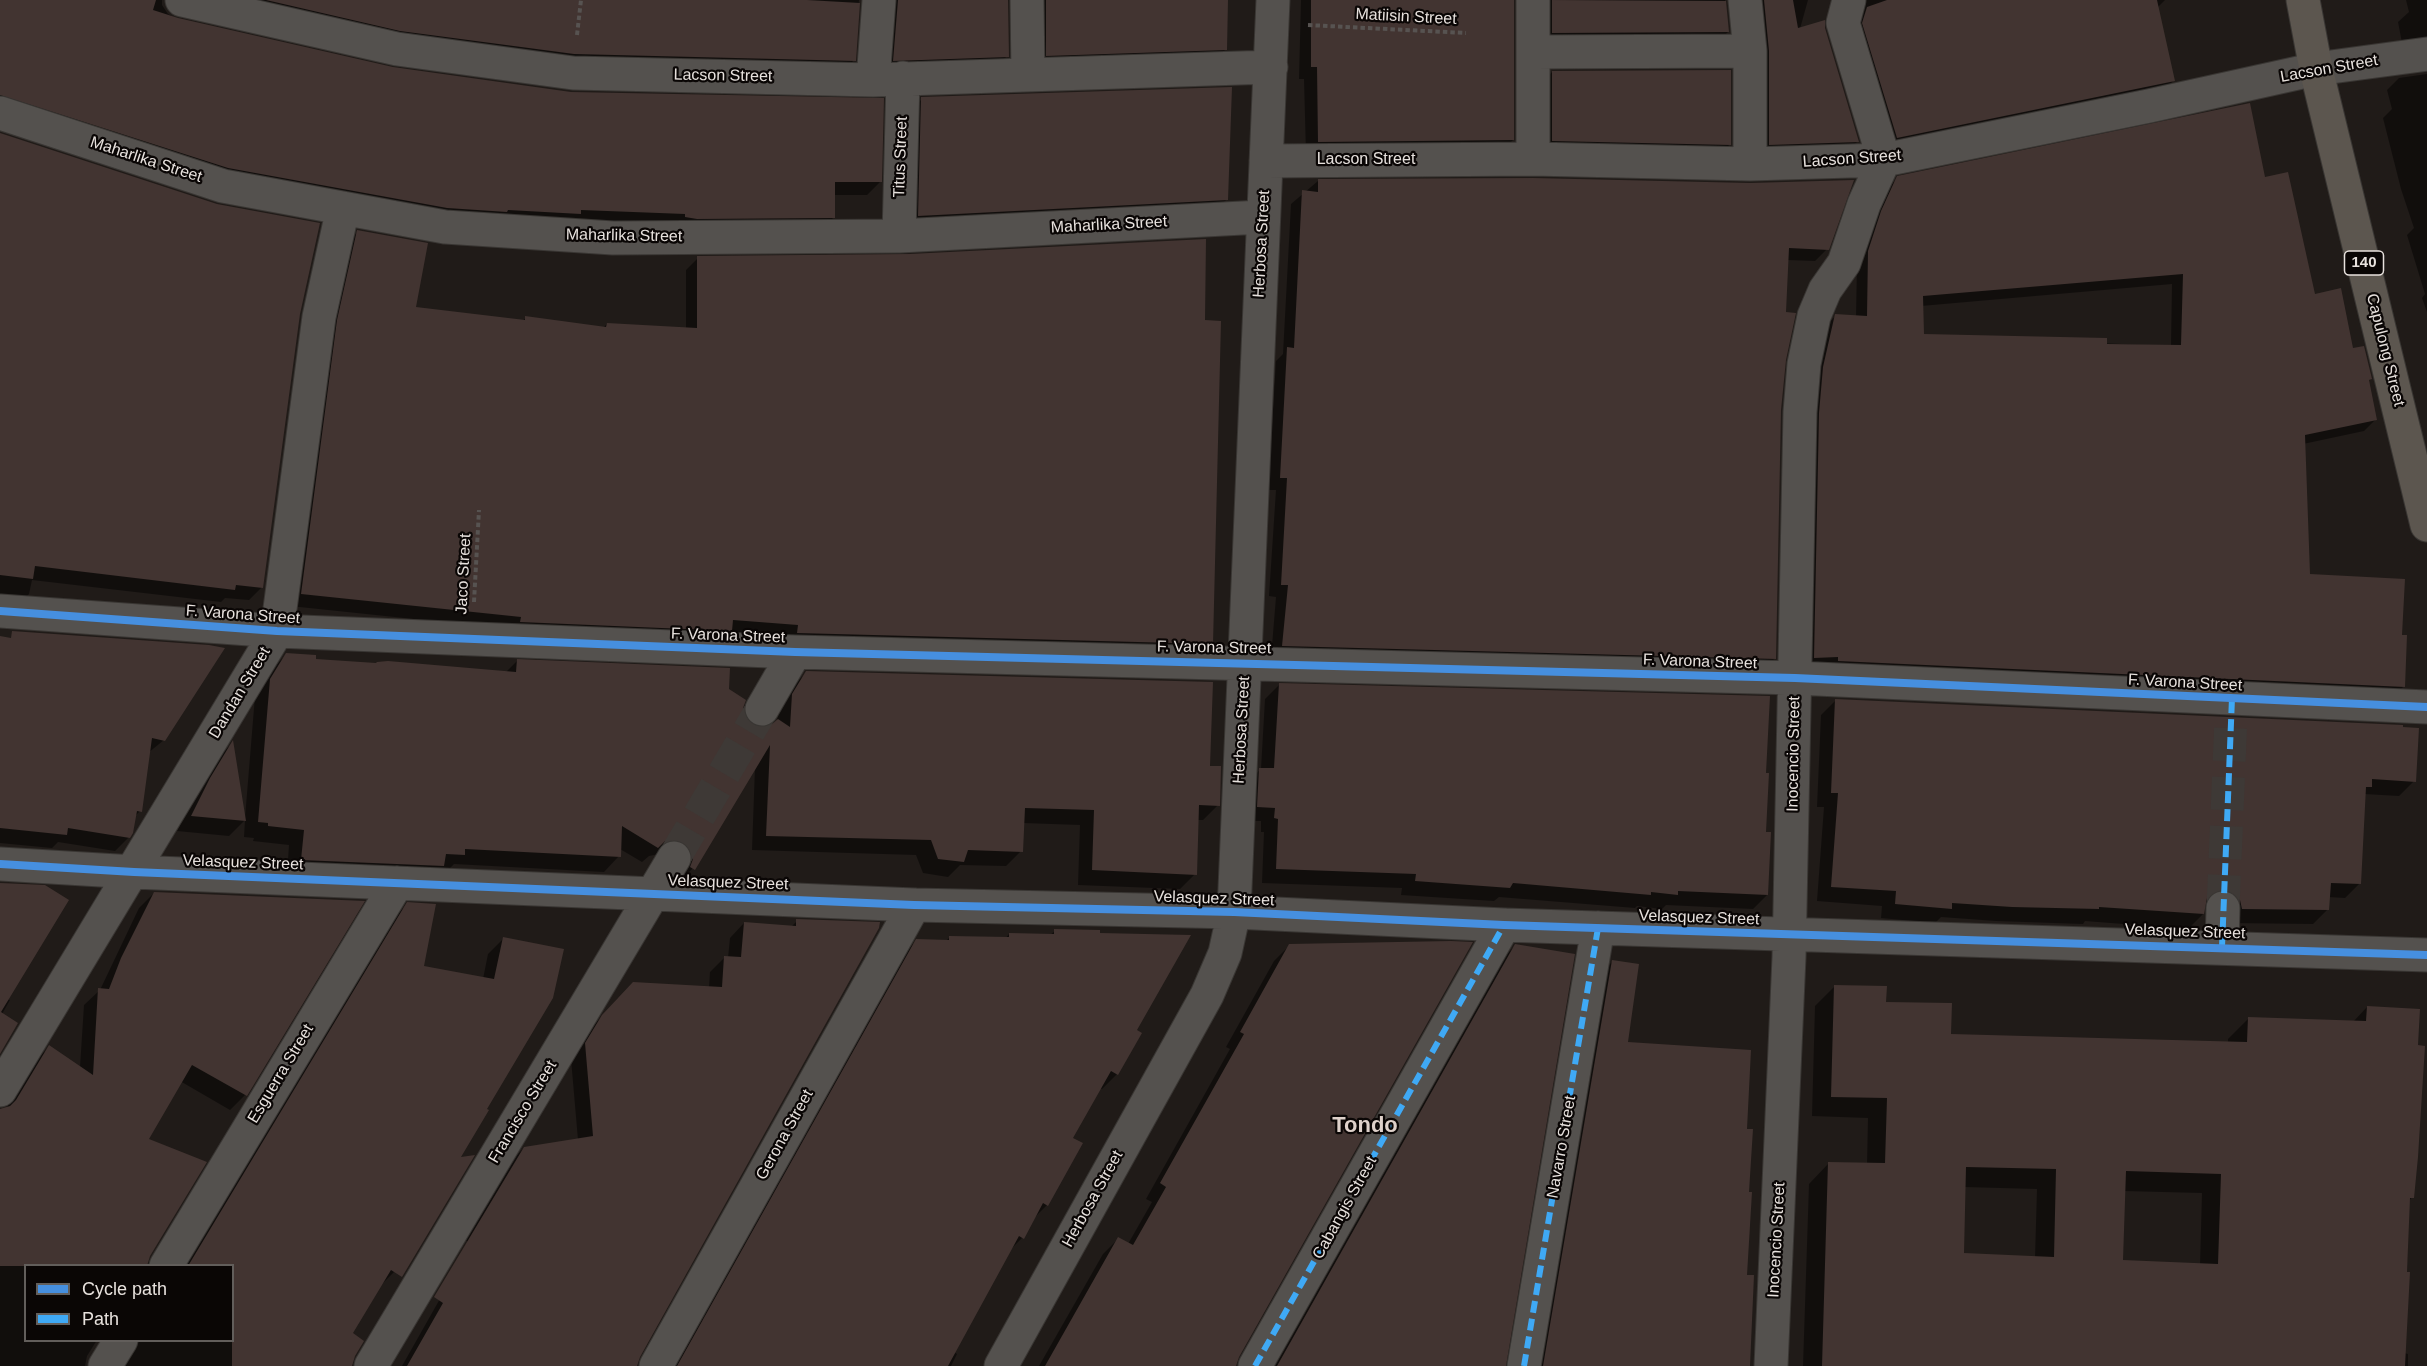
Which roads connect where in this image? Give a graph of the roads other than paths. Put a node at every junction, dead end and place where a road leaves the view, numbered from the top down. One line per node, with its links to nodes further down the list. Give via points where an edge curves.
1 (182, 0): 15 (street, Lacson Street, via 397,49 573,73)
2 (879, 0): 15 (street, Titus Street)
3 (1027, 0): 14 (street)
4 (1533, 0): 10 (street)
5 (1745, 0): 9 (street)
6 (1849, 0): 18 (street, via 1843,23)
7 (2303, 0): 13 (main road, Capulong Street / 140)
8 (1273, 12): 12 (street, Herbosa Street)
9 (1750, 51): 10 (street); 20 (street)
10 (1533, 52): 17 (street)
11 (2427, 54): 13 (street, Lacson Street)
12 (1271, 67): 14 (street, Lacson Street); 19 (street, Herbosa Street)
13 (2316, 69): 18 (street, Lacson Street); 24 (main road, Capulong Street / 140)
14 (1028, 75): 15 (street, Lacson Street)
15 (888, 79): 23 (street, Titus Street)
16 (0, 113): 21 (street, Maharlika Street, via 223,186)
17 (1533, 159): 19 (street, Lacson Street); 20 (street, Lacson Street)
18 (1884, 159): 20 (street, Lacson Street); 29 (street, Inocencio Street, via 1844,263 1824,290 1804,364)
19 (1266, 161): 22 (street, Herbosa Street)
20 (1750, 164)
21 (343, 208): 23 (street, Maharlika Street, via 445,227 613,238); 26 (street, Dandan Street, via 319,317)
22 (1262, 217): 23 (street, Maharlika Street); 28 (street, Herbosa Street)
23 (899, 236)
24 (2427, 525)
25 (0, 611): 26 (street, F. Varona Street)
26 (277, 631): 27 (street, F. Varona Street); 34 (street, Dandan Street)
27 (795, 652): 28 (street, F. Varona Street); 31 (street)
28 (1245, 663): 29 (street, F. Varona Street); 39 (street, Herbosa Street)
29 (1795, 678): 30 (street, F. Varona Street, via 2231,708); 42 (street, Inocencio Street)
30 (2427, 707)
31 (762, 709)
32 (674, 858): 36 (street, Francisco Street)
33 (0, 864): 34 (street, Velasquez Street)
34 (134, 872): 35 (street, Velasquez Street); 45 (street, Dandan Street)
35 (397, 883): 36 (street, Velasquez Street); 46 (street, Esguerra Street)
36 (654, 894): 37 (street, Velasquez Street); 49 (street, Francisco Street)
37 (914, 905): 39 (street, Velasquez Street); 50 (street, Gerona Street)
38 (2223, 908): 43 (street)
39 (1234, 912): 40 (street, Velasquez Street); 51 (street, Herbosa Street, via 1225,953 1207,995)
40 (1504, 925): 41 (street, Velasquez Street); 52 (street, Cabangis Street)
41 (1598, 928): 42 (street, Velasquez Street); 53 (street, Navarro Street)
42 (1789, 935): 43 (street, Velasquez Street); 54 (street, Inocencio Street)
43 (2222, 947): 44 (street, Velasquez Street)
44 (2427, 955)
45 (0, 1090)
46 (167, 1264)
47 (120, 1342): 48 (street)
48 (105, 1366)
49 (371, 1366)
50 (656, 1366)
51 (1001, 1366)
52 (1255, 1366)
53 (1524, 1366)
54 (1771, 1366)

